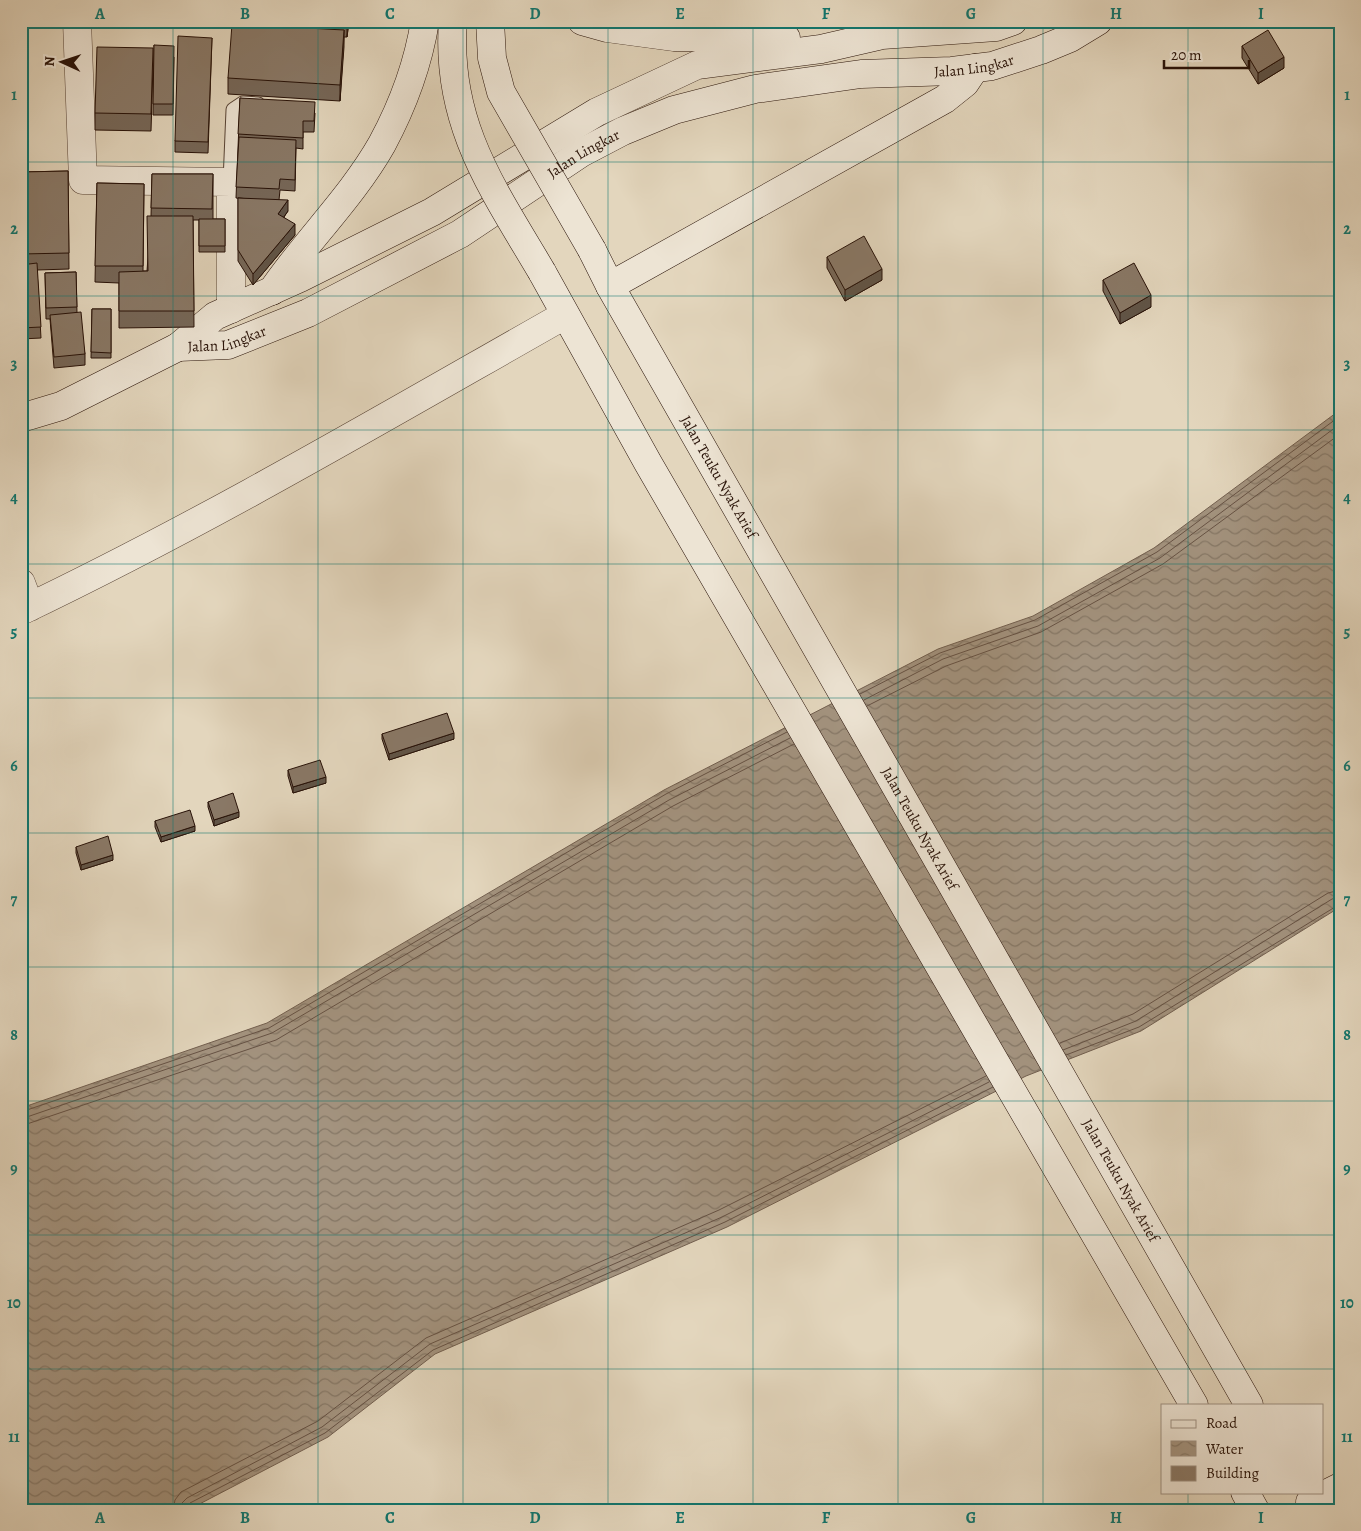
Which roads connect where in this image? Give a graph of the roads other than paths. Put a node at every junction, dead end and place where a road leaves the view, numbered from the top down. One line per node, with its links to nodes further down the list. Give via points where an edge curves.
1 (77, 21): 12 (main road, via 83,180)
2 (425, 21): 14 (main road, via 406,95 381,145)
3 (453, 21): 16 (main road, bridge, via 454,76 460,114 484,173)
4 (490, 21): 13 (main road, Jalan Teuku Nyak Arief, bridge, via 492,58 501,92)
5 (582, 21): 8 (main road, via 607,28 674,37 765,38 840,32)
6 (1098, 21): 9 (main road, Jalan Lingkar, via 1070,38)
7 (1004, 24): 8 (main road, Jalan Lingkar); 9 (main road)
8 (882, 35): 14 (main road, Jalan Lingkar, via 821,49 697,65 597,112 432,212)
9 (1012, 60): 10 (main road, Jalan Lingkar)
10 (975, 68): 13 (main road, via 965,83 945,99); 17 (main road, Jalan Lingkar, via 861,74 755,89 674,110 581,153 460,234 308,313 228,345)
11 (272, 105): 12 (lane, via 242,104 234,110)
12 (231, 182): 15 (main road)
13 (610, 286): 21 (main road, Jalan Teuku Nyak Arief)
14 (272, 291): 15 (main road, Jalan Lingkar)
15 (231, 309): 17 (main road, Jalan Lingkar, via 216,316)
16 (565, 315): 19 (main road, via 111,569); 20 (main road)
17 (178, 347): 18 (main road, via 61,406)
18 (21, 418)
19 (24, 600)
20 (1193, 1404)
21 (1248, 1404)
22 (1340, 1487): 23 (main road)
23 (1309, 1501)

